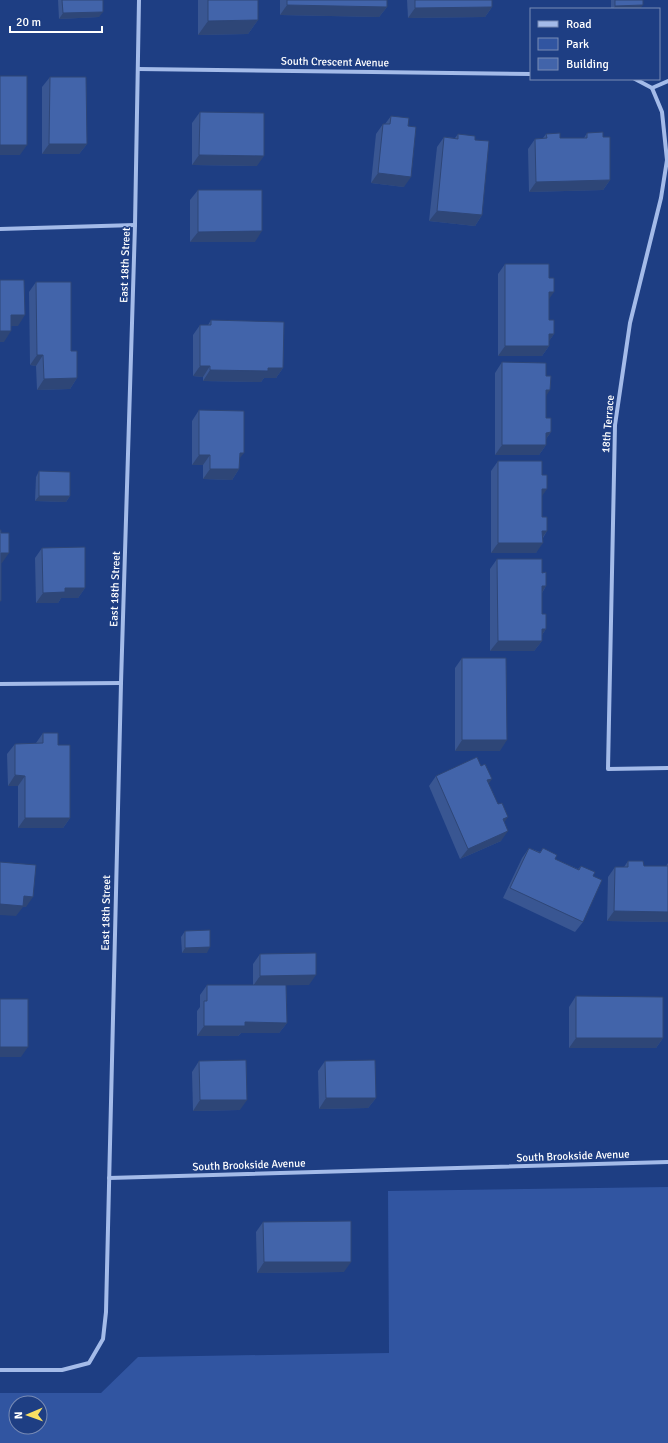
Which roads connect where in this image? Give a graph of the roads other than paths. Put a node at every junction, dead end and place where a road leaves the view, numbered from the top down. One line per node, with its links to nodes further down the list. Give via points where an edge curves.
1 (138, 0): 2 (street, East 18th Street)
2 (138, 69): 3 (street, South Crescent Avenue); 7 (street, East 18th Street)
3 (530, 74)
4 (637, 80): 6 (street)
5 (668, 81): 6 (street)
6 (652, 88): 11 (street, 18th Terrace, via 662,112 666,160 661,198 630,323 615,426 608,769)
7 (135, 225): 8 (street); 9 (street, East 18th Street)
8 (0, 229)
9 (121, 683): 10 (street); 13 (street, East 18th Street)
10 (0, 684)
11 (668, 768)
12 (668, 1162): 13 (street, South Brookside Avenue)
13 (109, 1178): 14 (street, via 104,1339 89,1362 62,1370)
14 (0, 1370)

